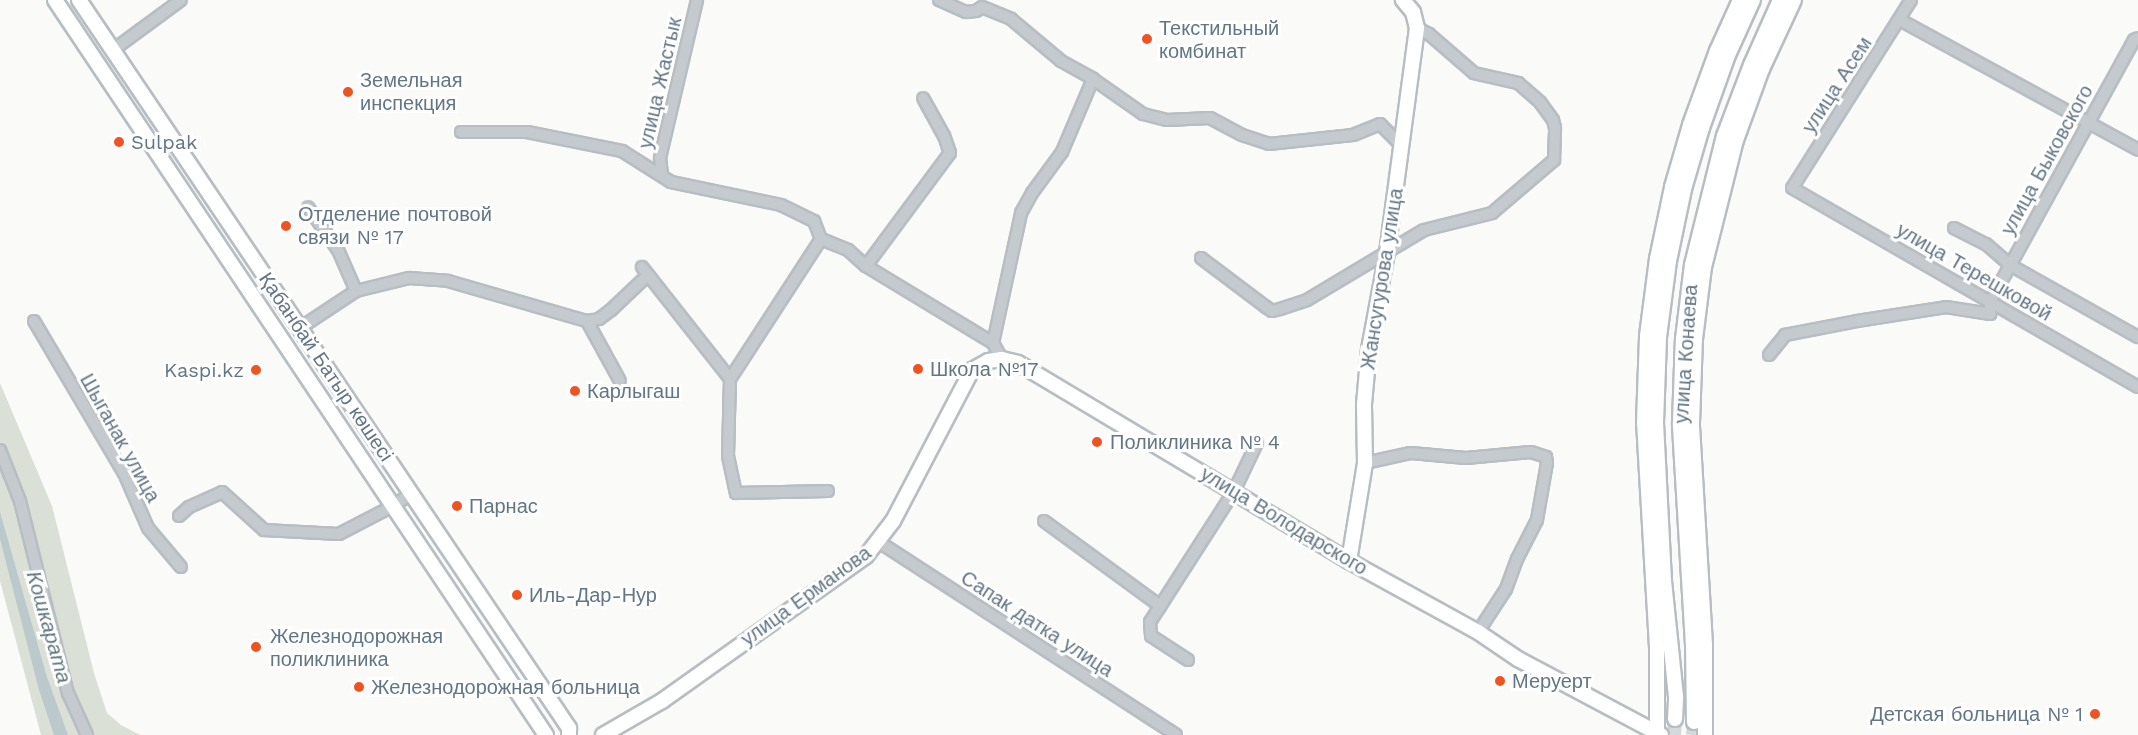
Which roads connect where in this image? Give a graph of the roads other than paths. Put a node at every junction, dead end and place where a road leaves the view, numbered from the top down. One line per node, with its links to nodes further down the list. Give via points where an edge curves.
1 (55, 0): 50 (main road, Қабанбай Батыр көшесі)
2 (79, 0): 16 (main road, Қабанбай Батыр көшесі)
3 (181, 0): 16 (street)
4 (697, 0): 23 (street, улица Жастык, via 660,158)
5 (939, 0): 12 (street, via 966,12 976,11)
6 (1403, 0): 14 (main road, via 1413,12)
7 (1740, 0): 66 (main road, via 1717,51 1672,186 1647,336 1644,423)
8 (1754, 0): 59 (main road, улица Конаева, via 1705,118 1684,189 1659,337 1657,459)
9 (1780, 0): 60 (main road, улица Конаева, via 1751,65 1719,156 1692,265 1683,339 1680,423)
10 (1794, 0): 67 (main road, via 1762,69 1730,159 1704,267 1695,339 1692,423 1706,645)
11 (1911, 0): 13 (street, улица Асем)
12 (983, 3): 17 (street, via 1011,19 1061,61)
13 (1900, 20): 19 (street); 24 (street, улица Асем)
14 (1417, 28): 21 (main road, Жансугурова улица); 28 (street, via 1436,39 1474,73 1518,83 1540,102 1553,120 1554,160 1492,213 1424,230)
15 (2138, 38): 19 (street, улица Быковского)
16 (113, 50): 36 (main road, Қабанбай Батыр көшесі)
17 (1093, 79): 21 (street, via 1143,114 1167,120 1210,118 1269,144 1353,135 1380,124); 38 (street, via 1062,152 1021,213)
18 (923, 98): 31 (street, via 950,153)
19 (2088, 124): 22 (street); 30 (street, улица Быковского)
20 (460, 132): 23 (street, via 527,132 622,151)
21 (1402, 146): 28 (main road, Жансугурова улица)
22 (2138, 150)
23 (662, 174): 27 (street, via 671,182 781,205 814,221)
24 (1792, 188): 33 (street, улица Терешковой)
25 (308, 207): 32 (street, via 338,250)
26 (1954, 228): 30 (street, via 1986,244)
27 (821, 239): 31 (street, via 848,250); 41 (street)
28 (1387, 253): 29 (street, via 1307,300 1272,311); 46 (main road, Жансугурова улица, via 1369,349 1364,404)
29 (1201, 258)
30 (2010, 265): 33 (street, улица Быковского); 37 (street)
31 (866, 266): 38 (street)
32 (356, 291): 35 (street, via 409,278 448,281); 36 (street)
33 (1990, 302): 39 (street, via 1990,314 1946,307 1785,335); 43 (street, улица Терешковой)
34 (34, 321): 55 (street, Шыганак улица, via 124,473 148,528)
35 (587, 321): 41 (street, via 599,319 611,310 645,271); 42 (street)
36 (300, 328): 49 (main road, Қабанбай Батыр көшесі)
37 (2138, 337)
38 (993, 344): 40 (street)
39 (1769, 355)
40 (1002, 360): 48 (main road, улица Володарского, via 1018,363); 53 (main road, улица Ерманова, via 988,361 972,370)
41 (730, 379): 47 (street, via 728,456 736,492)
42 (620, 381)
43 (2138, 387)
44 (1257, 443): 48 (street)
45 (0, 450): 61 (street, via 20,501 68,693)
46 (1365, 463): 54 (main road, Жансугурова улица); 57 (street, via 1411,453 1466,458 1531,452 1546,457 1536,520 1506,589)
47 (828, 491)
48 (1234, 491): 54 (main road, улица Володарского); 56 (street)
49 (411, 494): 50 (street, Шыганак улица); 63 (main road, Қабанбай Батыр көшесі, via 569,728)
50 (393, 506): 51 (street, Шыганак улица, via 339,534 264,530 222,492); 62 (main road, Қабанбай Батыр көшесі)
51 (179, 516)
52 (1044, 521): 56 (street)
53 (879, 542): 64 (main road, улица Ерманова, via 866,556 662,701); 65 (street, Сапак датка улица)
54 (1349, 561): 57 (main road, улица Володарского)
55 (181, 567)
56 (1160, 606): 58 (street, via 1150,622 1149,633)
57 (1478, 632): 66 (main road, улица Володарского, via 1524,662)
58 (1188, 660)
59 (1675, 719)
60 (1694, 722)
61 (87, 735)
62 (546, 735)
63 (569, 735)
64 (603, 735)
65 (1176, 735)
66 (1658, 735)
67 (1705, 735)

